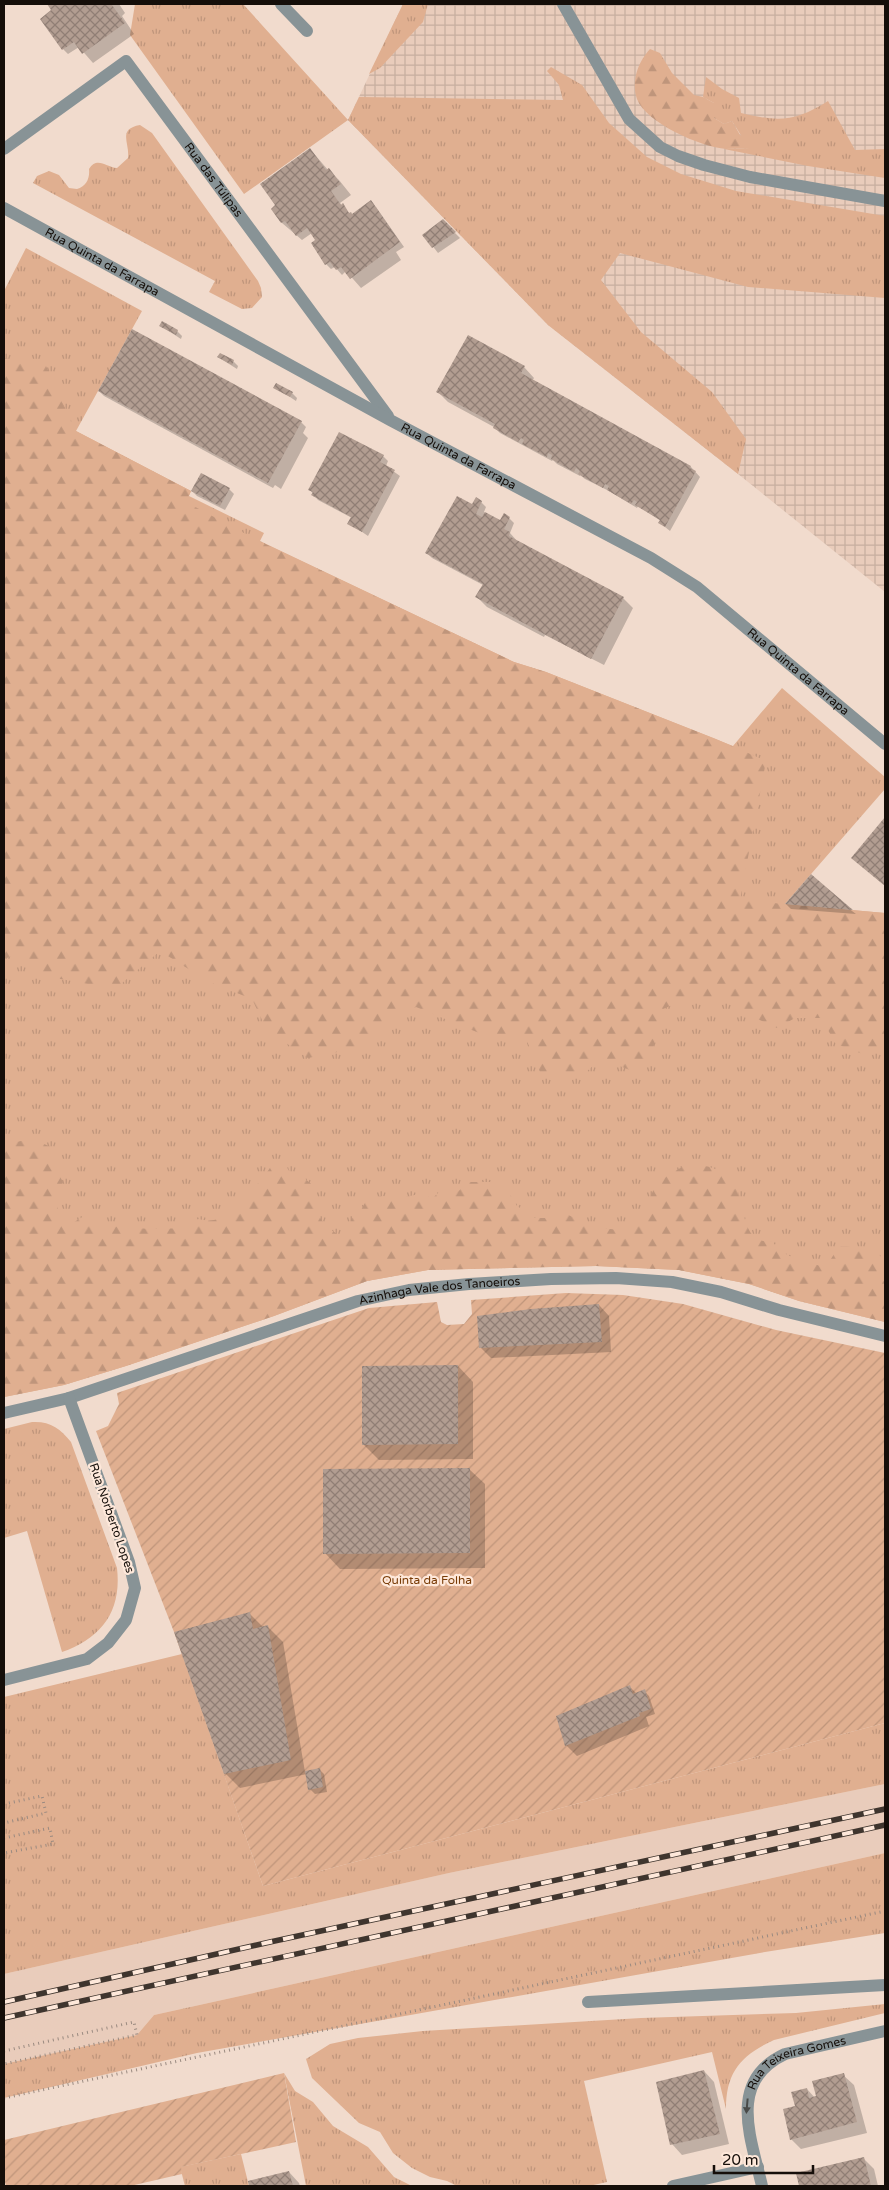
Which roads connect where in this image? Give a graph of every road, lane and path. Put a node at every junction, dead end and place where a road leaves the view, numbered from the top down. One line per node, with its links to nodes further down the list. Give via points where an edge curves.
1 (281, 4): 3 (street)
2 (563, 4): 5 (street, via 629,119 660,147 704,166)
3 (307, 30)
4 (4, 150): 7 (street, Rua das Túlipas, via 126,61)
5 (885, 201)
6 (4, 208): 7 (street, Rua Quinta da Farrapa)
7 (390, 420): 8 (street, Rua Quinta da Farrapa, via 651,558 696,587)
8 (885, 744)
9 (885, 1336): 10 (street, Azinhaga Vale dos Tanoeiros, via 779,1310 722,1292 672,1282 607,1278 469,1284 409,1290 358,1301)
10 (69, 1398): 11 (street, Azinhaga Vale dos Tanoeiros); 12 (street, Rua Norberto Lopes, via 130,1562 135,1588 126,1620 108,1644 87,1659)
11 (4, 1413)
12 (4, 1680)
13 (4, 1804): 14 (path, via 42,1796 46,1813)
14 (4, 1823)
15 (4, 1838): 16 (path, via 50,1828 53,1844)
16 (4, 1853)
17 (885, 1911): 23 (path)
18 (885, 1985): 19 (street)
19 (588, 2002)
20 (885, 2030): 24 (street, Rua Teixeira Gomes, one-way to 24, via 785,2054 761,2069 748,2094 746,2111)
21 (4, 2051): 22 (path, via 134,2022 137,2035)
22 (4, 2064)
23 (4, 2098)
24 (758, 2167): 25 (street); 26 (street, Rua Teixeira Gomes)
25 (673, 2186)
26 (762, 2186)

